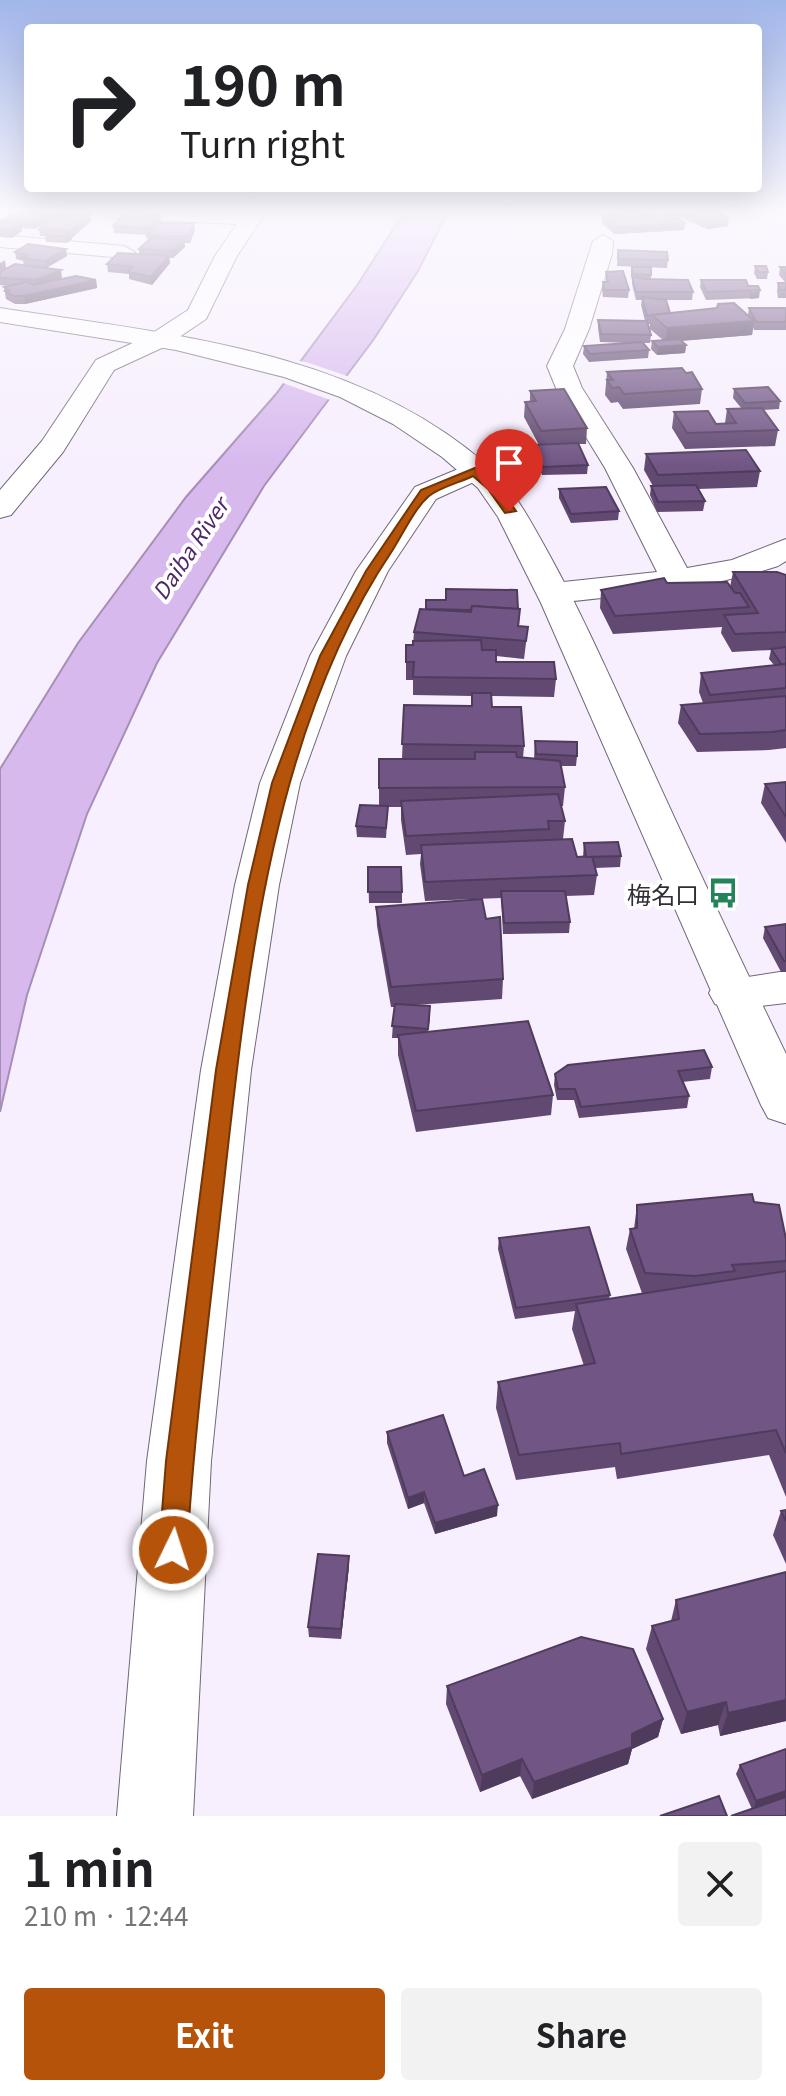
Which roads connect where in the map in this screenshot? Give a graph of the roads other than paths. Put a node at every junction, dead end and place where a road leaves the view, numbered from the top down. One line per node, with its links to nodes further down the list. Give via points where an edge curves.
1 (206, 297): 4 (street, via 198,314)
2 (586, 297): 8 (street, via 581,326 560,366)
3 (0, 315): 4 (street)
4 (157, 341): 5 (street, via 301,375 354,394); 6 (street, via 105,365 53,446)
5 (458, 457): 9 (street, via 492,487 509,511); 13 (street, via 425,493 372,571 328,656 280,783 257,885 226,1070 179,1461)
6 (0, 509)
7 (786, 548): 8 (street, via 722,572)
8 (676, 578): 9 (street)
9 (554, 593): 11 (street)
10 (786, 987): 11 (street)
11 (732, 993): 12 (street)
12 (786, 1105)
13 (155, 1816)

